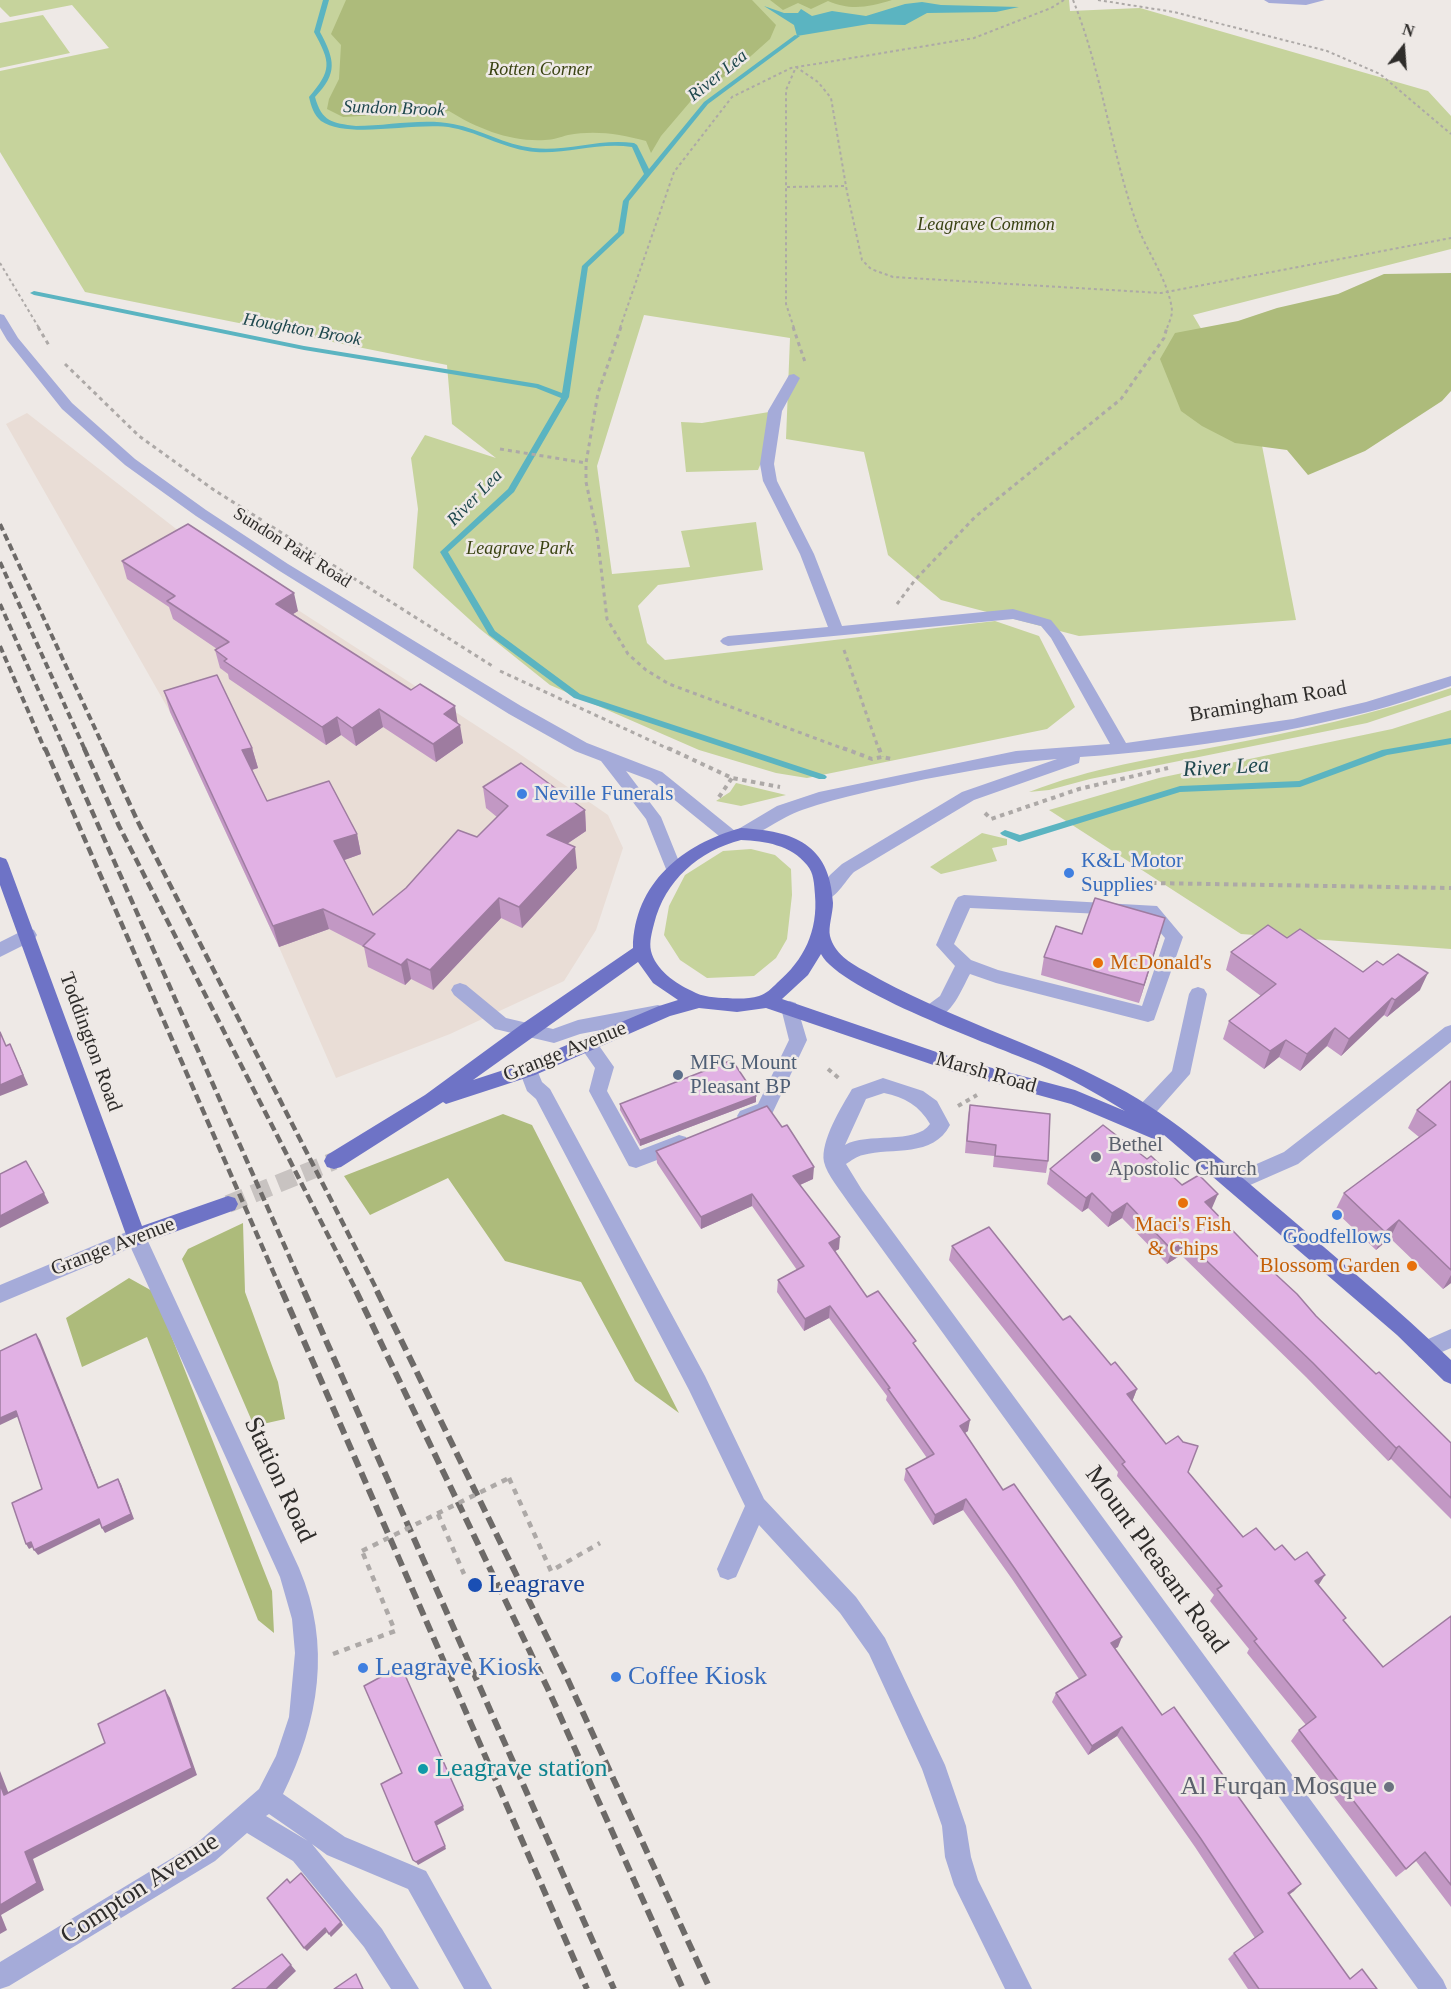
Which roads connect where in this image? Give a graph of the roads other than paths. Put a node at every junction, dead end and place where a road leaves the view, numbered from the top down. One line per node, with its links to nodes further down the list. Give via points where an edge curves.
1 (1269, 0): 2 (street)
2 (1320, 0)
3 (0, 318): 10 (street, Sundon Park Road, via 67,406 139,469 274,561 515,710 581,747)
4 (794, 378): 5 (street, via 775,411 767,464 770,481 807,554)
5 (837, 632): 6 (street); 8 (street, via 1013,614 1046,623)
6 (728, 641)
7 (1451, 681): 8 (street, Bramingham Road, via 1331,716)
8 (1121, 750): 9 (street, Bramingham Road)
9 (1089, 753): 11 (street, Bramingham Road, via 1016,756 819,798 783,810); 14 (street, Bramingham Road, via 968,796 848,868)
10 (608, 757): 11 (street, Sundon Park Road, via 656,776); 13 (street, via 653,817)
11 (736, 835): 13 (main road, via 699,849); 14 (main road, via 765,835 789,843 820,871)
12 (0, 863): 15 (main road, Toddington Road)
13 (674, 869): 18 (main road, via 646,916)
14 (824, 896): 16 (main road)
15 (28, 935): 17 (street); 40 (main road, Toddington Road)
16 (822, 937): 22 (main road, via 807,966); 26 (main road, Marsh Road, via 831,956 844,968)
17 (0, 950)
18 (641, 951): 23 (main road, via 657,975); 27 (main road, Grange Avenue)
19 (965, 965): 19 (street, via 945,945 964,902 1151,910 1174,937 1148,1015); 26 (street, via 947,1001)
20 (460, 990): 27 (street, via 501,1024)
21 (1198, 994): 32 (street, via 1181,1074)
22 (766, 1001): 23 (main road, via 730,1006); 24 (main road, Marsh Road)
23 (696, 1002): 25 (main road, Grange Avenue)
24 (790, 1008): 33 (street, via 798,1040 765,1109); 35 (main road, Marsh Road, via 931,1057 1075,1098)
25 (665, 1011): 27 (street, via 578,1027 554,1036); 29 (main road, Grange Avenue)
26 (931, 1012): 32 (main road, Marsh Road, via 1048,1061)
27 (528, 1029): 31 (main road, Grange Avenue)
28 (1451, 1032): 38 (street, via 1291,1158)
29 (588, 1045): 30 (main road, Grange Avenue); 34 (street, via 605,1067 598,1091 636,1160)
30 (528, 1070): 31 (main road, Grange Avenue); 45 (street, via 697,1383)
31 (432, 1100): 36 (main road, Grange Avenue)
32 (1144, 1113): 35 (main road, Marsh Road)
33 (733, 1122)
34 (700, 1135)
35 (1202, 1155): 38 (main road, Marsh Road)
36 (334, 1161)
37 (834, 1162): 37 (street, via 858,1147 905,1144 934,1134 940,1125 930,1106 916,1096 883,1085 872,1088 859,1094 847,1115 835,1145); 54 (street, Mount Pleasant Road)
38 (1234, 1183): 43 (main road, Marsh Road)
39 (228, 1204): 40 (main road, Grange Avenue)
40 (136, 1237): 41 (street, Grange Avenue); 47 (street, Station Road, via 291,1576 304,1619 307,1653 302,1717)
41 (0, 1294)
42 (1451, 1338): 43 (street)
43 (1426, 1350): 44 (main road, Marsh Road)
44 (1451, 1374)
45 (756, 1506): 46 (street); 53 (street, via 848,1605 877,1646 933,1765 954,1826 967,1885)
46 (728, 1569)
47 (287, 1760): 48 (street, Compton Avenue)
48 (268, 1798): 49 (street, Compton Avenue); 52 (street, via 336,1846 417,1880)
49 (245, 1818): 50 (street, Compton Avenue, via 206,1852); 51 (street, via 302,1852 373,1938)
50 (0, 1977)
51 (406, 1989)
52 (479, 1989)
53 (1019, 1989)
54 (1434, 1989)

